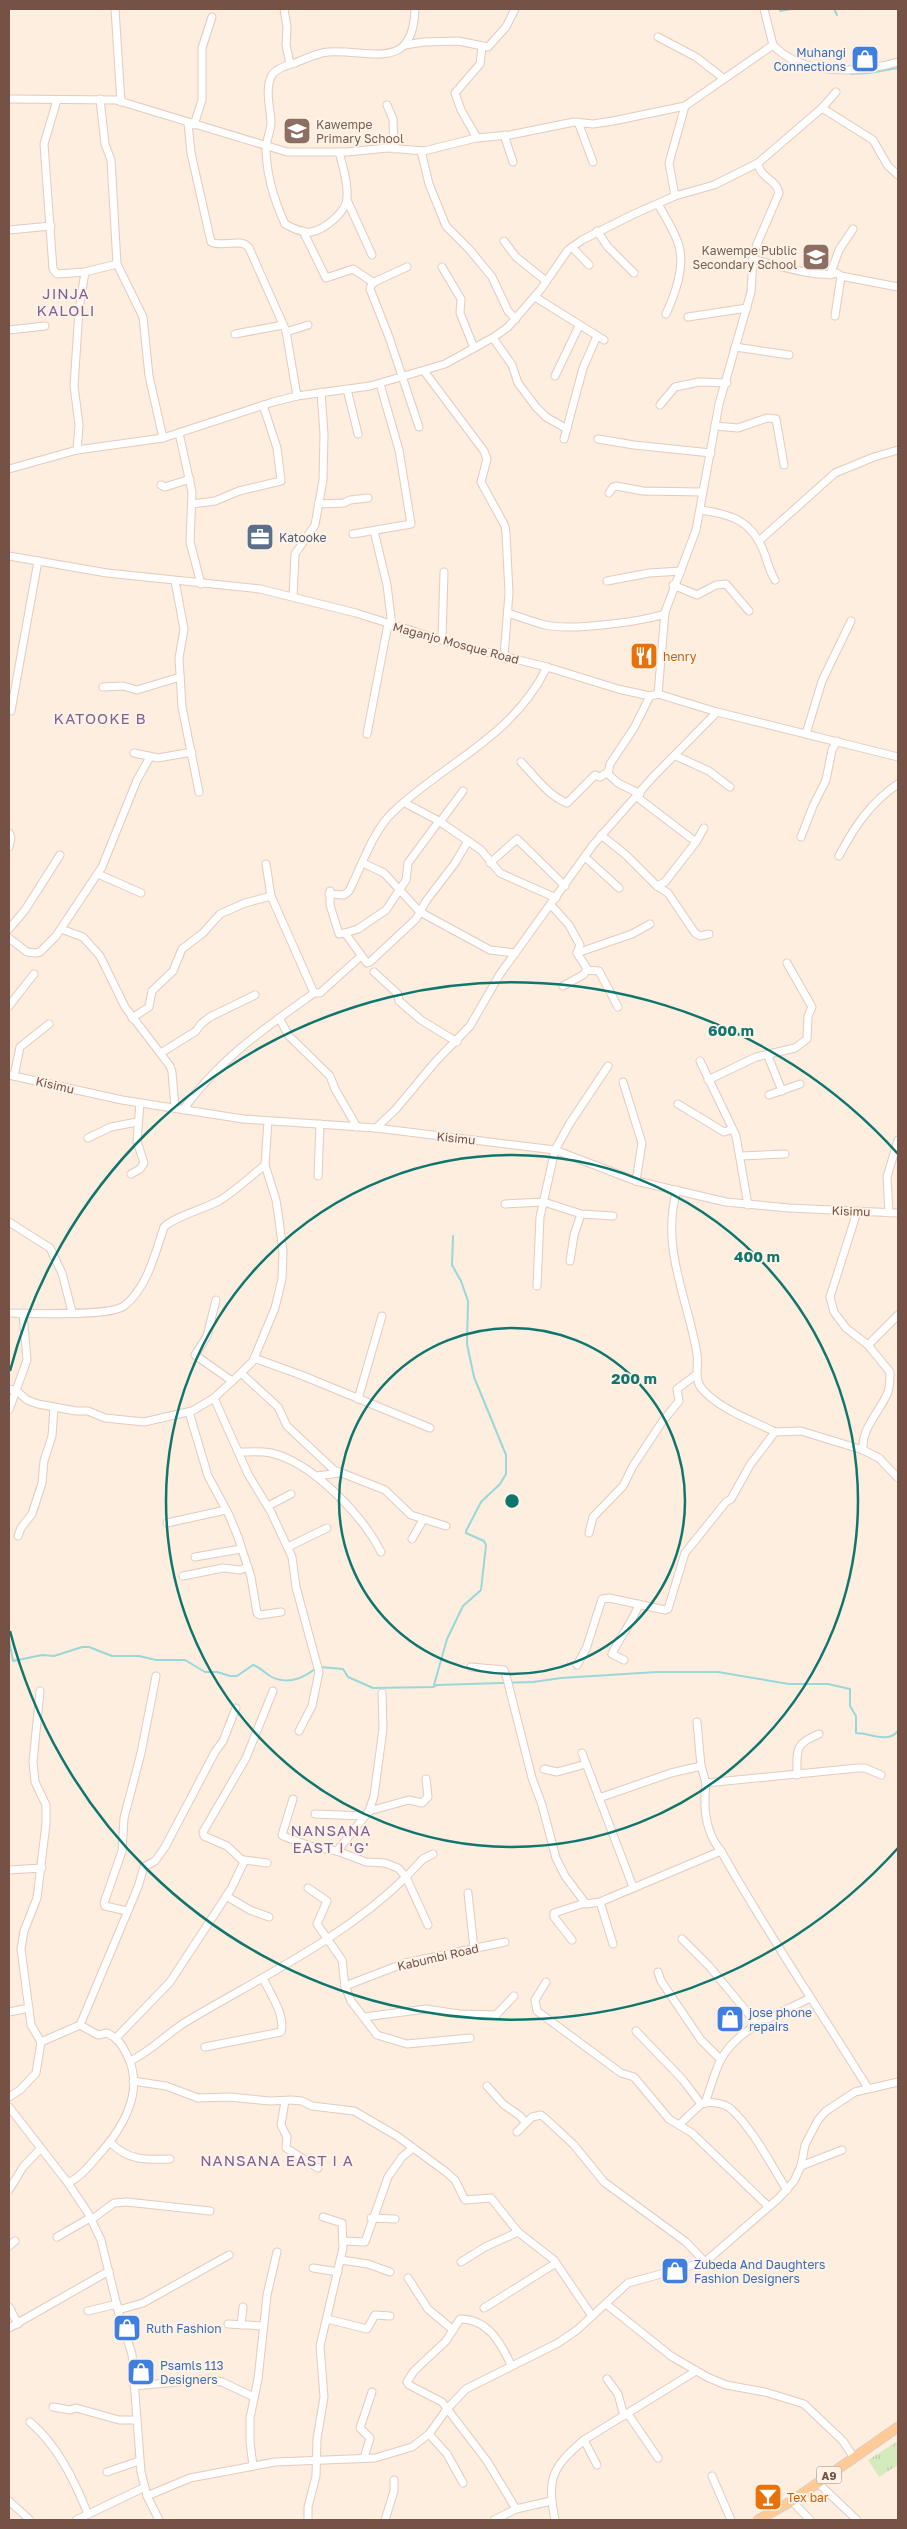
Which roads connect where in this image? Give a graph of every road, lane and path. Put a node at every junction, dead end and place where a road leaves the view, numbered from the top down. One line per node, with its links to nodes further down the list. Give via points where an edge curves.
1 (115, 9): 18 (street)
2 (284, 9): 12 (street)
3 (415, 9): 9 (street)
4 (515, 9): 10 (street, via 501,34 488,47)
5 (764, 9): 8 (street)
6 (212, 17): 23 (street, via 202,48 202,100)
7 (658, 37): 13 (street, via 696,57)
8 (773, 45): 11 (street, via 795,61 825,68 860,70); 13 (street)
9 (405, 46): 10 (street, via 458,41); 12 (street, via 392,53 325,52)
10 (482, 47): 25 (street, via 480,64 455,93 460,110)
11 (898, 62)
12 (290, 64): 26 (street, via 279,68 272,76 268,95 271,124)
13 (723, 78): 20 (street)
14 (836, 92): 21 (street)
15 (9, 99): 17 (street)
16 (100, 99): 17 (street); 18 (street); 46 (street, via 104,144 111,160)
17 (57, 100): 37 (street, via 44,144)
18 (121, 102): 23 (street)
19 (387, 105): 27 (street, via 393,119)
20 (685, 106): 22 (street, via 593,124); 34 (street, via 670,163)
21 (822, 108): 32 (street); 33 (street, via 872,140)
22 (578, 122): 24 (street); 31 (street)
23 (191, 124): 26 (street); 66 (street, via 191,153 211,242 247,245)
24 (504, 135): 25 (street); 30 (street)
25 (477, 138): 28 (street)
26 (266, 146): 29 (street, via 292,152); 40 (street, via 269,179 278,209 285,224)
27 (394, 149): 28 (street); 29 (street)
28 (420, 151): 62 (street, via 446,226 492,277 508,311)
29 (339, 152): 35 (street, via 346,177)
30 (514, 162)
31 (593, 162)
32 (758, 163): 34 (street, via 714,185); 45 (street, via 764,177 776,184 779,193)
33 (898, 176)
34 (676, 196): 36 (street)
35 (347, 200): 40 (street, via 342,210 322,228); 44 (street)
36 (658, 204): 41 (street); 59 (street, via 680,252 675,292)
37 (51, 226): 39 (street); 50 (street, via 54,273)
38 (853, 229): 52 (street, via 839,250)
39 (9, 230)
40 (303, 231): 55 (street, via 326,278 353,269)
41 (598, 231): 43 (street); 51 (street, via 608,247)
42 (504, 241): 54 (street)
43 (572, 247): 47 (street); 54 (street)
44 (372, 255)
45 (753, 259): 52 (street); 58 (street)
46 (118, 264): 50 (street); 88 (street, via 141,311 148,376)
47 (589, 265)
48 (406, 267): 55 (street)
49 (442, 267): 71 (street, via 460,299 460,313)
50 (85, 272): 91 (street, via 74,386 79,425)
51 (634, 273)
52 (830, 275): 53 (street, via 837,273)
53 (841, 276): 56 (street); 60 (street)
54 (546, 282): 57 (street)
55 (374, 283): 75 (street, via 370,288)
56 (898, 287)
57 (534, 297): 62 (street); 65 (street)
58 (747, 308): 61 (street); 70 (street)
59 (666, 314)
60 (835, 316)
61 (688, 317)
62 (516, 319): 69 (street)
63 (308, 325): 66 (street)
64 (44, 326): 67 (street)
65 (579, 326): 74 (street); 85 (street, via 600,338 583,368)
66 (285, 328): 68 (street); 80 (street)
67 (9, 330)
68 (235, 334)
69 (493, 338): 71 (street); 85 (street, via 512,365 518,384 536,407)
70 (735, 347): 72 (street); 76 (street)
71 (474, 348): 73 (street)
72 (789, 355)
73 (424, 372): 75 (street); 118 (street, via 487,459 481,482 505,526)
74 (555, 376)
75 (402, 378): 77 (street); 84 (street)
76 (726, 383): 82 (street, via 699,382 675,387); 83 (street)
77 (380, 384): 78 (street); 104 (street, via 399,450 412,521 409,526)
78 (347, 389): 79 (street); 87 (street)
79 (321, 392): 80 (street); 102 (street, via 323,480)
80 (297, 396): 81 (street)
81 (263, 405): 86 (street); 101 (street, via 277,448 281,481 239,490 220,500)
82 (660, 405)
83 (715, 426): 93 (street); 94 (street, via 738,428 767,418 776,419)
84 (419, 427)
85 (567, 429): 89 (street)
86 (180, 433): 88 (street); 96 (street)
87 (358, 434)
88 (163, 438): 91 (street)
89 (564, 439)
90 (598, 439): 93 (street)
91 (77, 450): 95 (street)
92 (898, 450): 106 (street, via 835,473)
93 (711, 453): 98 (street)
94 (784, 465)
95 (9, 469)
96 (190, 479): 97 (street, via 165,487); 101 (street)
97 (161, 485)
98 (702, 492): 99 (street, via 642,491 616,486); 103 (street)
99 (609, 493)
100 (368, 498): 102 (street)
101 (192, 504): 114 (street, via 189,532)
102 (318, 504): 116 (street, via 315,525 295,554)
103 (700, 510): 106 (street, via 736,518); 109 (street)
104 (374, 530): 105 (street); 121 (street, via 386,585)
105 (353, 534)
106 (759, 542): 111 (street)
107 (9, 556): 108 (street, Maganjo Mosque Road)
108 (38, 561): 112 (street, Maganjo Mosque Road); 128 (street)
109 (681, 571): 113 (street); 115 (street)
110 (444, 572): 122 (street)
111 (775, 580)
112 (176, 581): 114 (street, Maganjo Mosque Road); 125 (street, via 184,628 179,658)
113 (607, 581)
114 (201, 584): 116 (street, Maganjo Mosque Road, via 260,589)
115 (673, 585): 117 (street, via 698,595 716,585 726,584); 119 (street)
116 (293, 597): 121 (street, Maganjo Mosque Road)
117 (749, 610)
118 (508, 613): 119 (street, via 545,625 570,628 644,620); 123 (street)
119 (665, 614): 127 (street)
120 (851, 621): 131 (street, via 822,681)
121 (390, 625): 122 (street, Maganjo Mosque Road); 130 (street)
122 (442, 640): 123 (street, Maganjo Mosque Road)
123 (504, 656): 124 (street, Maganjo Mosque Road)
124 (547, 667): 127 (street, Maganjo Mosque Road, via 618,689); 145 (street, via 537,688 503,728 427,783)
125 (180, 677): 126 (street, via 137,690 123,686); 133 (street, via 182,707)
126 (103, 687)
127 (654, 695): 129 (street, Maganjo Mosque Road); 139 (street)
128 (11, 711)
129 (716, 712): 131 (street, Maganjo Mosque Road); 135 (street)
130 (367, 734)
131 (806, 734): 132 (street, Maganjo Mosque Road)
132 (837, 741): 137 (street, Maganjo Mosque Road); 150 (street, via 826,780)
133 (192, 752): 136 (street, via 165,758); 143 (street)
134 (134, 753): 136 (street)
135 (676, 756): 141 (street, via 709,771); 144 (street)
136 (150, 757): 160 (street)
137 (898, 757)
138 (522, 762): 139 (street, via 548,791 567,803 595,775 600,777)
139 (608, 772): 144 (street, via 612,780)
140 (898, 784): 155 (street, via 869,808)
141 (730, 787)
142 (463, 791): 146 (street)
143 (199, 792)
144 (638, 795): 149 (street); 152 (street)
145 (405, 803): 146 (street); 157 (street, via 385,822)
146 (439, 821): 151 (street); 164 (street, via 408,863 406,880)
147 (704, 828): 152 (street)
148 (9, 833): 153 (street)
149 (602, 835): 156 (street); 162 (street)
150 (802, 837)
151 (468, 841): 158 (street, via 481,850); 169 (street)
152 (696, 842): 162 (street, via 665,882)
153 (9, 847)
154 (60, 855): 171 (street)
155 (839, 856)
156 (585, 857): 161 (street); 163 (street)
157 (363, 863): 164 (street, via 384,872); 173 (street, via 349,891 344,895 330,893 334,922 339,934)
158 (490, 863): 161 (street, via 517,839); 167 (street, via 507,876)
159 (266, 864): 166 (street)
160 (98, 874): 165 (street); 172 (street)
161 (565, 886): 167 (street)
162 (657, 886): 174 (street, via 668,893 695,933 700,936)
163 (619, 888)
164 (400, 891): 169 (street); 173 (street, via 381,914 358,929)
165 (141, 893)
166 (271, 896): 184 (street); 188 (street, via 220,914 182,949 173,971 151,994 149,1007)
167 (556, 898): 168 (street)
168 (552, 904): 176 (street); 177 (street, via 580,945)
169 (420, 912): 176 (street, via 490,950); 178 (street, via 372,962 367,963)
170 (650, 924): 177 (street, via 632,934)
171 (9, 929)
172 (61, 929): 175 (street, via 40,952 35,953 27,952); 188 (street, via 89,941)
173 (345, 933): 178 (street)
174 (709, 934)
175 (9, 938)
176 (515, 953): 191 (street)
177 (576, 953): 180 (street)
178 (360, 957): 184 (street, via 320,993)
179 (787, 963): 193 (street, via 812,1007 808,1016 809,1032 805,1042 795,1048)
180 (588, 970): 183 (street); 187 (street, via 599,971)
181 (374, 972): 191 (street, via 398,994 399,1001 409,1011)
182 (34, 974): 186 (street)
183 (563, 986)
184 (314, 993): 189 (street)
185 (255, 995): 192 (street, via 210,1017 196,1031)
186 (9, 1006)
187 (618, 1007)
188 (132, 1018): 192 (street)
189 (279, 1018): 205 (street, via 219,1066); 209 (street, via 289,1036 330,1076)
190 (48, 1024): 196 (street, via 20,1047)
191 (457, 1042): 210 (street, via 436,1060 421,1082)
192 (161, 1053): 204 (street, via 172,1072)
193 (768, 1056): 197 (street, via 756,1057); 200 (street)
194 (700, 1061): 197 (street)
195 (608, 1066): 214 (street)
196 (11, 1076): 202 (street, Kisimu)
197 (708, 1080): 211 (street)
198 (623, 1082): 220 (street, via 642,1143)
199 (800, 1084): 200 (street)
200 (782, 1091): 201 (street)
201 (769, 1095)
202 (140, 1102): 204 (street, Kisimu); 207 (street)
203 (678, 1104): 211 (street, via 724,1132)
204 (175, 1108): 205 (street, Kisimu)
205 (183, 1110): 206 (street, Kisimu)
206 (268, 1121): 208 (street, Kisimu); 217 (street)
207 (137, 1122): 212 (street, via 111,1127); 218 (street, via 137,1141 144,1162)
208 (320, 1124): 209 (street, Kisimu); 219 (street)
209 (357, 1127): 210 (street, Kisimu)
210 (376, 1128): 214 (street, Kisimu)
211 (732, 1129): 216 (street)
212 (88, 1138)
213 (898, 1140): 226 (street, via 887,1177)
214 (555, 1150): 220 (street, Kisimu); 222 (street)
215 (785, 1154): 216 (street)
216 (741, 1156): 224 (street)
217 (265, 1165): 234 (street, via 221,1200 169,1222 149,1270 123,1306 96,1313); 240 (street, via 279,1220 282,1278 275,1308)
218 (131, 1174)
219 (318, 1176)
220 (636, 1181): 221 (street, Kisimu)
221 (677, 1190): 224 (street, Kisimu); 242 (street, via 671,1223 673,1256 697,1355)
222 (544, 1202): 223 (street); 228 (street); 232 (street, via 538,1245)
223 (505, 1204)
224 (748, 1205): 225 (street, Kisimu)
225 (857, 1212): 226 (street, Kisimu); 239 (street, via 830,1297 834,1312 846,1328)
226 (889, 1213): 227 (street, Kisimu)
227 (898, 1213)
228 (581, 1214): 229 (street); 231 (street)
229 (613, 1216)
230 (9, 1222): 234 (street, via 50,1248 62,1273)
231 (570, 1261)
232 (538, 1286)
233 (216, 1300): 243 (street, via 206,1336 194,1355)
234 (72, 1312): 236 (street)
235 (9, 1313): 236 (street)
236 (24, 1314): 244 (street, via 27,1360)
237 (898, 1315): 239 (street)
238 (382, 1316): 246 (street)
239 (868, 1345): 252 (street, via 890,1372 889,1390 869,1424)
240 (254, 1358): 241 (street); 246 (street)
241 (241, 1373): 243 (street); 254 (street, via 278,1407 287,1426 334,1470)
242 (696, 1374): 251 (street, via 703,1391 727,1408); 264 (street, via 677,1389 680,1401 633,1466 624,1486 593,1517)
243 (232, 1382): 245 (street)
244 (13, 1390): 247 (street, via 32,1403); 248 (street)
245 (214, 1398): 249 (street); 253 (street)
246 (358, 1399): 250 (street)
247 (54, 1408): 249 (street, via 88,1411 105,1418 141,1423); 265 (street, via 52,1436 36,1505)
248 (9, 1410)
249 (189, 1412): 259 (street, via 208,1476)
250 (430, 1428)
251 (775, 1432): 252 (street, via 800,1431); 273 (street, via 750,1465 731,1499 685,1553 668,1608)
252 (863, 1450): 256 (street, via 879,1458)
253 (240, 1452): 255 (street, via 272,1453); 258 (street, via 248,1474)
254 (344, 1473): 255 (street); 260 (street, via 385,1490 411,1516)
255 (317, 1476): 269 (street, via 360,1519)
256 (898, 1478)
257 (291, 1494): 258 (street)
258 (268, 1506): 267 (street)
259 (226, 1510): 261 (street); 268 (street)
260 (423, 1520): 262 (street); 266 (street)
261 (167, 1523)
262 (446, 1526)
263 (327, 1528): 267 (street)
264 (589, 1534)
265 (18, 1536)
266 (412, 1538)
267 (288, 1547): 284 (street, via 319,1669 312,1706)
268 (241, 1549): 270 (street); 271 (street)
269 (381, 1552)
270 (195, 1557)
271 (248, 1567): 272 (street); 274 (street, via 258,1615)
272 (183, 1576)
273 (639, 1604): 275 (street, via 612,1654); 276 (street, via 602,1599)
274 (281, 1612)
275 (624, 1660)
276 (577, 1666)
277 (471, 1667): 311 (street, via 504,1670 556,1858)
278 (156, 1676): 312 (street, via 124,1818 122,1851 104,1903 105,1906)
279 (40, 1691): 303 (street, via 33,1762 35,1782 46,1810)
280 (273, 1691): 301 (street, via 246,1758 203,1832 204,1836 227,1846)
281 (382, 1693): 296 (street, via 382,1728 374,1796)
282 (236, 1708): 312 (street, via 223,1741 165,1846 155,1861 144,1867)
283 (697, 1722): 288 (street)
284 (300, 1731)
285 (819, 1734): 290 (street, via 802,1741 797,1748)
286 (582, 1753): 287 (street)
287 (586, 1764): 289 (street, via 558,1772); 294 (street)
288 (701, 1766): 293 (street); 294 (street)
289 (544, 1769)
290 (797, 1775): 291 (street, via 858,1768); 293 (street)
291 (881, 1775)
292 (426, 1779): 296 (street, via 428,1797 422,1803 409,1800)
293 (706, 1783): 299 (street, via 707,1829)
294 (600, 1798): 306 (street)
295 (293, 1799): 298 (street, via 282,1835 310,1846)
296 (366, 1813): 297 (street); 298 (street)
297 (315, 1814)
298 (337, 1851): 305 (street, via 366,1862 385,1863 398,1868)
299 (721, 1851): 306 (street); 326 (street)
300 (433, 1854): 305 (street, via 423,1859)
301 (244, 1860): 302 (street); 309 (street)
302 (267, 1863)
303 (42, 1868): 304 (street); 327 (street, via 37,1898 21,1945)
304 (9, 1870)
305 (406, 1877): 314 (street); 315 (street, via 378,1903)
306 (633, 1887): 310 (street)
307 (308, 1888): 315 (street, via 328,1901 317,1924)
308 (468, 1893): 320 (street)
309 (226, 1896): 313 (street); 333 (street, via 170,1982)
310 (600, 1902): 311 (street); 319 (street)
311 (585, 1903): 317 (street, via 554,1914)
312 (127, 1911): 331 (street)
313 (269, 1917)
314 (428, 1924)
315 (326, 1939): 322 (street); 324 (street, via 342,1960)
316 (682, 1939): 330 (street, via 709,1966)
317 (572, 1940)
318 (505, 1942): 320 (street, Kabumbi Road)
319 (612, 1944)
320 (474, 1949): 324 (street, Kabumbi Road, via 405,1963)
321 (658, 1972): 337 (street, via 692,2027)
322 (263, 1978): 336 (street, via 276,2005 281,2032); 338 (street, via 174,2028 152,2048)
323 (546, 1982): 349 (street, via 535,2000 537,2012 621,2073 634,2077 669,2119)
324 (345, 1986): 329 (street)
325 (514, 1996): 329 (street, via 496,2015 426,2009)
326 (810, 1998): 330 (street); 342 (street)
327 (29, 2008): 328 (street); 335 (street, via 33,2030)
328 (9, 2012)
329 (364, 2016): 334 (street, via 377,2035 407,2044)
330 (756, 2024): 337 (street, via 740,2035)
331 (80, 2025): 333 (street, via 98,2035 107,2033); 335 (street)
332 (636, 2031): 345 (street)
333 (116, 2038): 338 (street)
334 (470, 2038)
335 (41, 2042): 343 (street, via 36,2073)
336 (205, 2047)
337 (721, 2060): 345 (street)
338 (130, 2061): 339 (street)
339 (133, 2081): 344 (street, via 166,2086 198,2098); 351 (street, via 129,2109)
340 (898, 2082): 342 (street)
341 (487, 2086): 348 (street, via 502,2104)
342 (868, 2088): 356 (street, via 836,2104 818,2120 805,2146)
343 (9, 2097)
344 (285, 2101): 352 (street, via 354,2111); 357 (street, via 281,2126 287,2137 286,2148)
345 (703, 2103): 349 (street); 360 (street, via 730,2108)
346 (9, 2107): 347 (street)
347 (11, 2118): 353 (street)
348 (525, 2122): 350 (street); 375 (street, via 536,2115 545,2118 574,2145 604,2182 686,2242)
349 (679, 2125): 361 (street, via 692,2133)
350 (517, 2132)
351 (110, 2142): 355 (street, via 128,2156); 358 (street, via 85,2170)
352 (413, 2148): 364 (street, via 388,2177); 367 (street, via 455,2180 465,2200 491,2198)
353 (40, 2149): 358 (street); 359 (street)
354 (842, 2150): 356 (street)
355 (170, 2159)
356 (801, 2166): 360 (street)
357 (318, 2168)
358 (68, 2183): 365 (street)
359 (9, 2190)
360 (787, 2190): 361 (street)
361 (768, 2206): 375 (street)
362 (210, 2211): 365 (street, via 127,2202 114,2203)
363 (323, 2217): 369 (street, via 342,2223)
364 (371, 2218): 366 (street); 369 (street, via 365,2242)
365 (91, 2219): 368 (street); 377 (street, via 102,2240)
366 (395, 2219)
367 (518, 2232): 373 (street); 374 (street)
368 (57, 2237)
369 (343, 2241): 372 (street)
370 (277, 2252): 393 (street)
371 (229, 2255): 383 (street, via 143,2304)
372 (341, 2260): 378 (street); 379 (street, via 368,2264)
373 (461, 2262)
374 (556, 2262): 385 (street); 388 (street)
375 (705, 2262): 381 (street, via 628,2283)
376 (313, 2268): 378 (street)
377 (109, 2271): 383 (street); 390 (street)
378 (338, 2272): 389 (street)
379 (390, 2272)
380 (408, 2278): 395 (street, via 428,2308)
381 (606, 2304): 388 (street); 397 (street, via 671,2356)
382 (9, 2307): 390 (street)
383 (118, 2307): 386 (street); 399 (street, via 130,2348)
384 (243, 2307): 392 (street)
385 (484, 2308)
386 (88, 2311)
387 (390, 2316): 389 (street, via 375,2315 367,2329)
388 (592, 2316): 396 (street, via 573,2337)
389 (327, 2319): 413 (street, via 320,2346 324,2392)
390 (18, 2324): 394 (street)
391 (228, 2324): 392 (street)
392 (241, 2325): 393 (street)
393 (263, 2326): 401 (street)
394 (9, 2328)
395 (453, 2330): 396 (street, via 460,2320 484,2326 502,2346); 403 (street, via 407,2382 435,2397)
396 (511, 2365): 403 (street, via 466,2389)
397 (696, 2371): 404 (street); 412 (street, via 726,2385 804,2404 843,2441)
398 (607, 2379): 404 (street, via 618,2394)
399 (134, 2386): 401 (street, via 209,2379); 405 (street)
400 (372, 2392): 410 (street, via 360,2428 370,2438)
401 (254, 2397): 416 (street, via 249,2432)
402 (53, 2407): 405 (street, via 76,2408 118,2420)
403 (447, 2409): 408 (street); 427 (street, via 487,2461)
404 (626, 2415): 409 (street); 411 (street)
405 (136, 2420): 414 (street)
406 (30, 2422): 428 (street, via 62,2459)
407 (898, 2427): 412 (main road, A9)
408 (429, 2434): 410 (street, via 412,2447 385,2456); 420 (street, via 447,2454)
409 (584, 2440): 415 (street); 425 (street, via 554,2473)
410 (364, 2458): 413 (street)
411 (658, 2458)
412 (854, 2458): 421 (main road, A9)
413 (316, 2459): 416 (street); 433 (street)
414 (139, 2461): 417 (street); 422 (street)
415 (596, 2464)
416 (253, 2466): 423 (street, via 190,2478)
417 (108, 2472)
418 (712, 2476): 437 (street)
419 (394, 2480): 434 (street)
420 (463, 2482)
421 (818, 2483): 426 (main road, A9); 440 (street)
422 (145, 2487): 423 (street); 428 (street)
423 (148, 2496): 432 (street)
424 (9, 2501): 430 (street)
425 (551, 2501): 427 (street); 436 (street)
426 (792, 2501): 429 (main road, A9); 439 (street)
427 (516, 2509): 435 (street)
428 (88, 2514): 431 (street)
429 (774, 2517): 438 (main road, A9)
430 (30, 2520)
431 (76, 2520)
432 (159, 2520)
433 (308, 2520)
434 (386, 2520)
435 (494, 2520)
436 (555, 2520)
437 (731, 2520)
438 (758, 2520)
439 (810, 2520)
440 (857, 2520)

